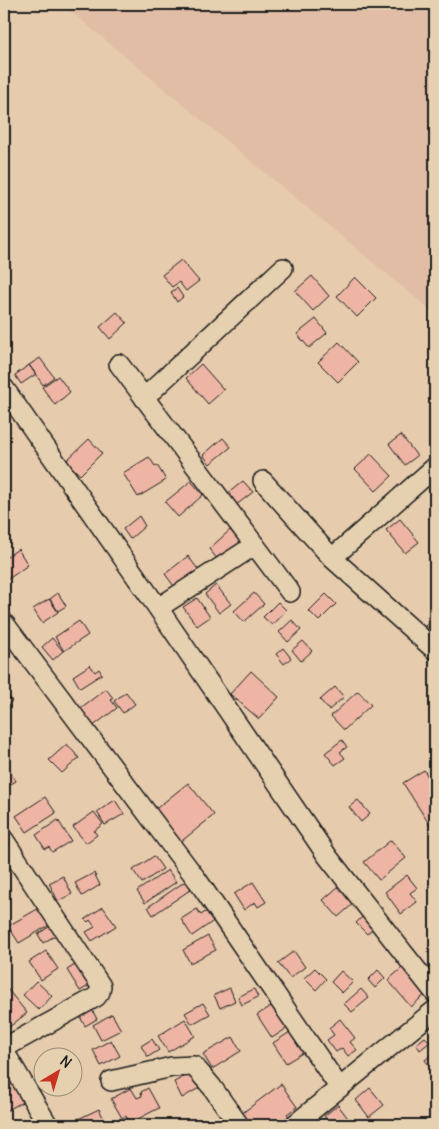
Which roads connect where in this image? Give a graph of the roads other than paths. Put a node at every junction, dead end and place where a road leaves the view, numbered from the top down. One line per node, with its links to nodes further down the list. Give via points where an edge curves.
1 (283, 268): 4 (street)
2 (119, 364): 4 (street)
3 (4, 388): 10 (street)
4 (144, 398): 7 (street)
5 (435, 467): 8 (street)
6 (264, 481): 8 (street)
7 (255, 545): 9 (street); 10 (street)
8 (332, 558): 12 (street)
9 (290, 592)
10 (158, 608): 14 (street, via 328,857)
11 (4, 624): 18 (street, via 198,881)
12 (435, 650)
13 (4, 840): 16 (street, via 101,986 96,997)
14 (435, 993)
15 (435, 1010): 18 (street)
16 (4, 1050): 19 (street)
17 (111, 1080): 20 (street, via 172,1067 194,1066)
18 (339, 1087): 21 (street)
19 (48, 1125)
20 (239, 1125)
21 (294, 1125)

